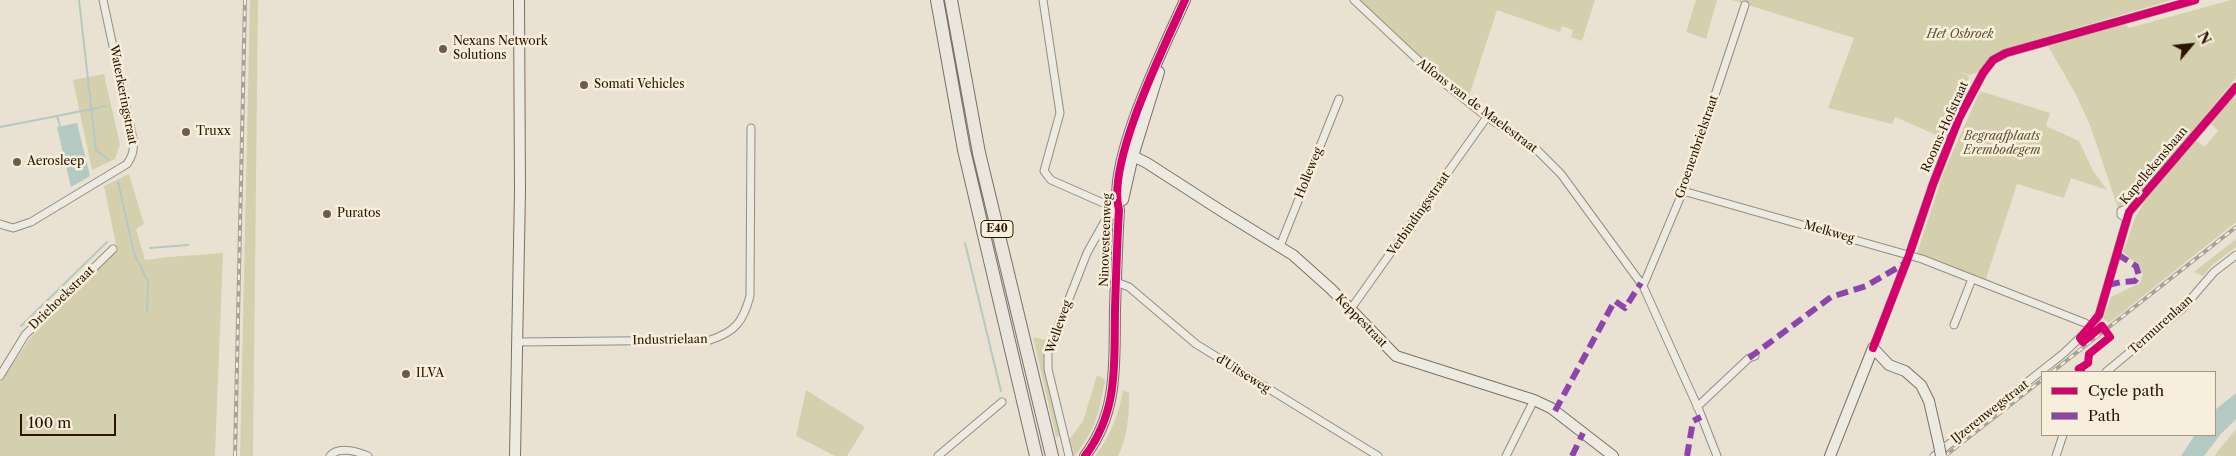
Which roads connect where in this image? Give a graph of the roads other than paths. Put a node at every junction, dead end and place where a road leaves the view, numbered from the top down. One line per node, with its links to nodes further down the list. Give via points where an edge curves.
1 (103, 0): 17 (street, Waterkeringstraat, via 133,139 132,156 127,164 31,222 13,228)
2 (519, 0): 28 (street)
3 (937, 0): 45 (highway, E40, via 964,150)
4 (951, 0): 46 (highway, E40, via 979,153)
5 (1043, 0): 16 (street, via 1060,113 1044,171 1051,180)
6 (1185, 0): 14 (street, Ninovesteenweg, via 1168,40)
7 (1354, 0): 12 (street, Alfons van de Maelestraat, via 1435,76)
8 (2195, 0): 20 (street, Rooms-Hofstraat, via 2014,51 1993,60 1983,72 1959,118)
9 (1744, 5): 15 (street, Groenenbrielstraat)
10 (2236, 87): 27 (street, Kapellekensbaan, via 2128,215 2099,315)
11 (1339, 99): 18 (street, Holleweg)
12 (1487, 116): 24 (street, Alfons van de Maelestraat, via 1536,149 1561,174); 25 (street, Verbindingsstraat)
13 (751, 128): 28 (street, Industrielaan, via 750,296 746,312 731,332 710,340)
14 (1128, 159): 16 (street, Ninovesteenweg, via 1117,203); 18 (street, Keppestraat, via 1152,168)
15 (1683, 191): 20 (street, Melkweg); 24 (street, Groenenbrielstraat)
16 (1119, 210): 23 (street, Ninovesteenweg); 47 (street, Welleweg, via 1106,219 1087,253 1048,352 1048,369)
17 (0, 224)
18 (1280, 246): 25 (street, Keppestraat, via 1308,268)
19 (113, 249): 36 (street, Driehoekstraat, via 25,335)
20 (1909, 255): 22 (street, Melkweg); 29 (street, Rooms-Hofstraat)
21 (2236, 255): 35 (street, Termurenlaan, via 2214,272 2183,308)
22 (1972, 279): 26 (street); 27 (street, Melkweg)
23 (1116, 282): 48 (street, Ninovesteenweg, via 1112,398 1102,429); 49 (street, d'Uitseweg, via 1130,287 1196,344)
24 (1643, 286): 39 (street, Alfons van de Maelestraat)
25 (1350, 310): 37 (street, Keppestraat, via 1396,356)
26 (1954, 325)
27 (2090, 327): 33 (street, IJzerenwegstraat)
28 (517, 342): 43 (street)
29 (1873, 348): 31 (street); 32 (street, Rooms-Hofstraat)
30 (1755, 356): 39 (street)
31 (1889, 365): 32 (street, via 1873,365); 55 (street, bridge, via 1905,371 1925,390)
32 (1864, 371): 53 (street, Rooms-Hofstraat)
33 (2041, 371)
34 (2041, 371): 54 (street, IJzerenwegstraat)
35 (2107, 371)
36 (0, 376)
37 (1534, 400): 50 (street); 51 (street, Keppestraat, via 1551,408)
38 (1002, 402): 44 (street)
39 (1697, 407): 52 (street, Alfons van de Maelestraat)
40 (2063, 436): 56 (street)
41 (330, 456): 42 (street, via 341,450)
42 (368, 456)
43 (515, 456)
44 (938, 456)
45 (1036, 456)
46 (1052, 456)
47 (1069, 456)
48 (1085, 456)
49 (1378, 456)
50 (1506, 456)
51 (1612, 456)
52 (1717, 456)
53 (1830, 456)
54 (1934, 456)
55 (1941, 456)
56 (2056, 456)

